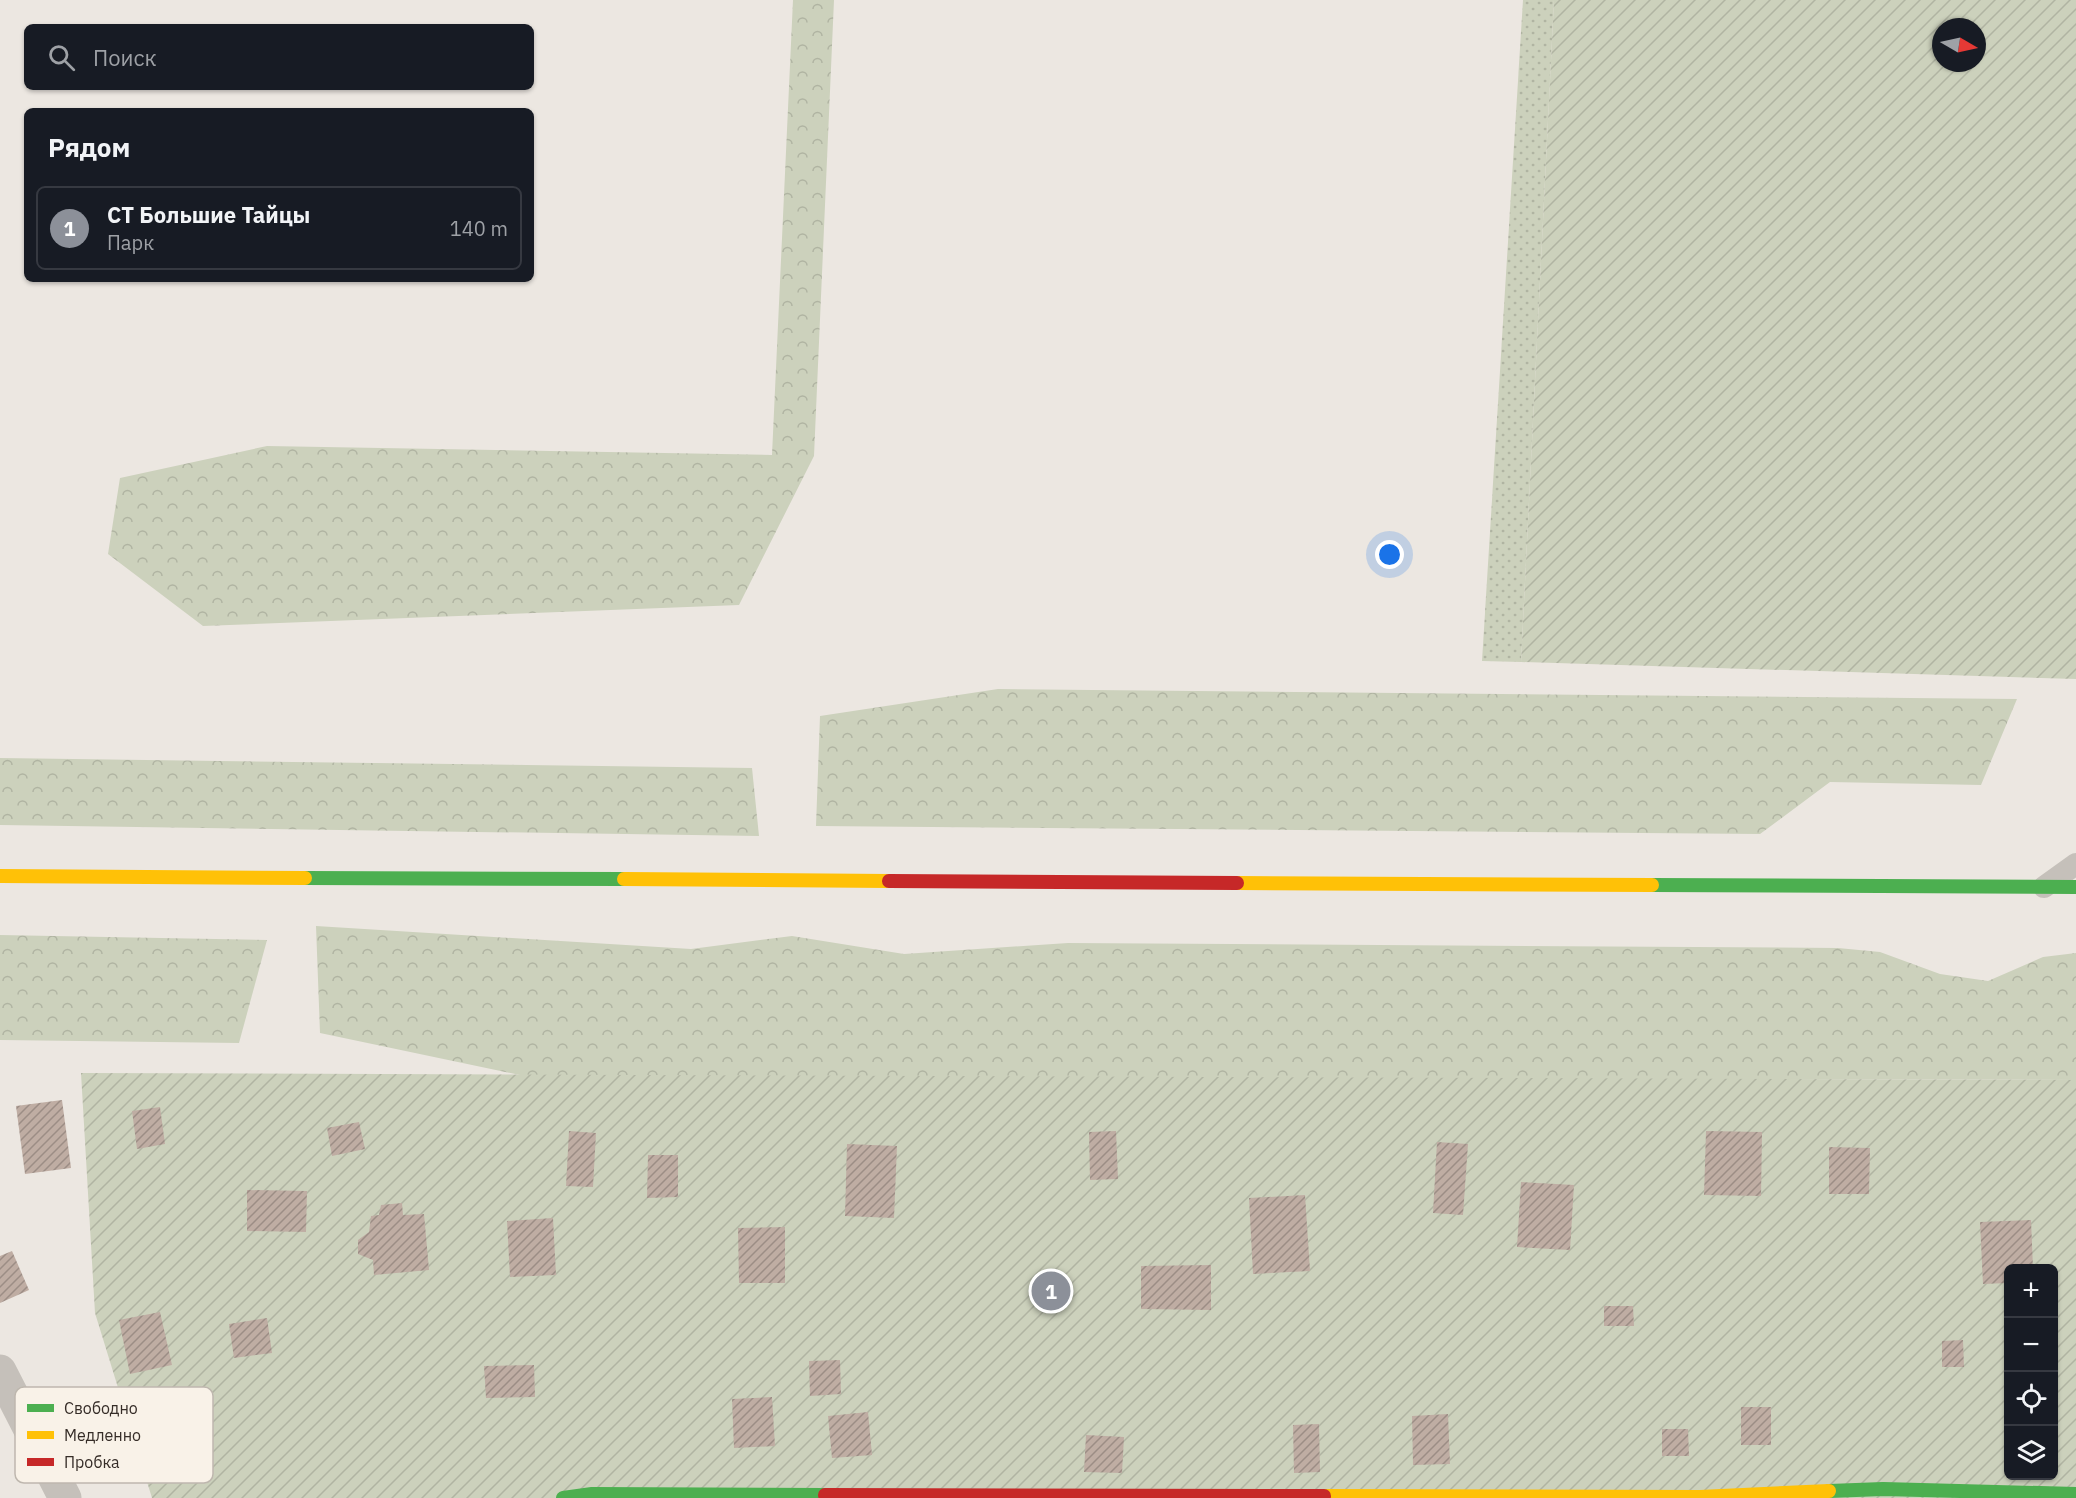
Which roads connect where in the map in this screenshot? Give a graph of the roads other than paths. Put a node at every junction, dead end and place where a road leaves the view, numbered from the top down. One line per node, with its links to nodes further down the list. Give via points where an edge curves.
1 (2076, 864): 3 (lane)
2 (0, 876): 3 (main road)
3 (2044, 887): 4 (main road)
4 (2076, 887)
5 (0, 1371): 6 (street)
6 (15, 1400)
7 (57, 1483): 9 (street)
8 (2076, 1494): 10 (main road, via 1882,1489 1701,1497 592,1494)
9 (65, 1498)
10 (563, 1498)

